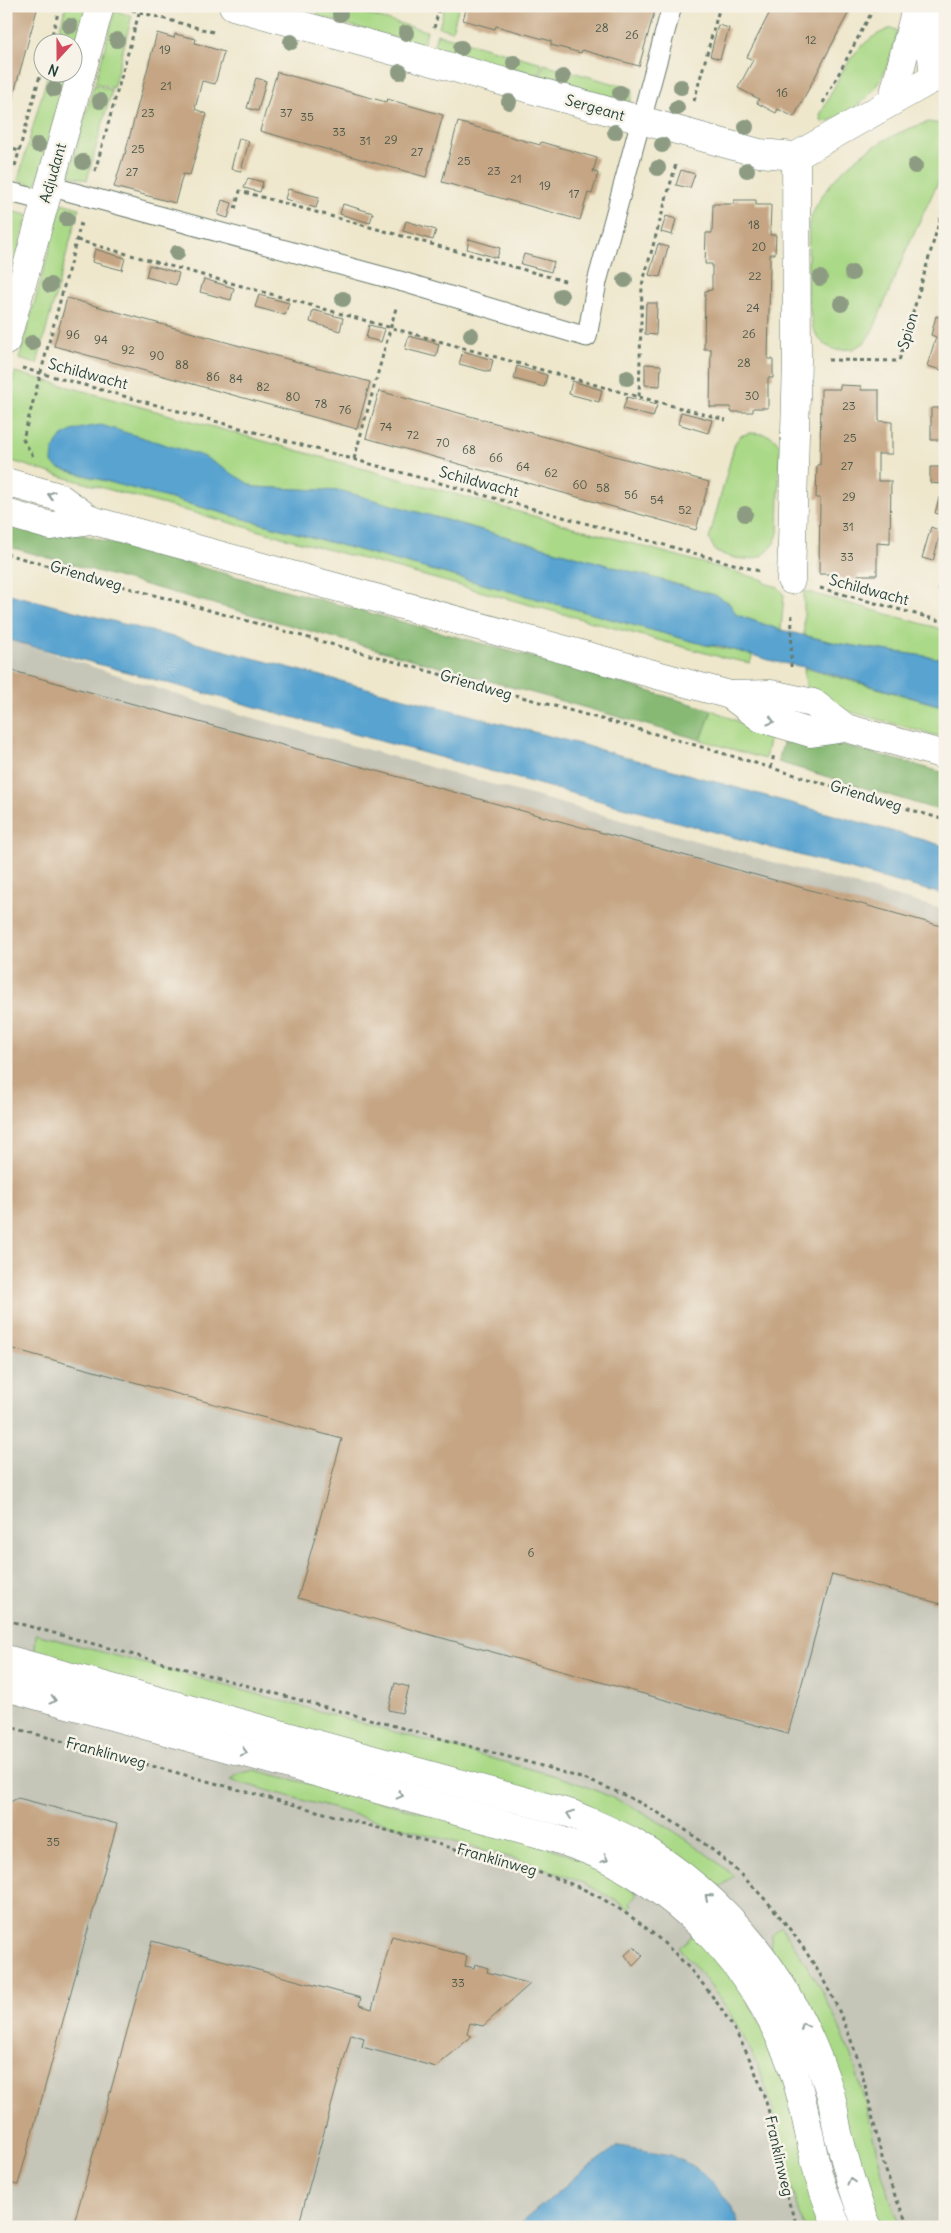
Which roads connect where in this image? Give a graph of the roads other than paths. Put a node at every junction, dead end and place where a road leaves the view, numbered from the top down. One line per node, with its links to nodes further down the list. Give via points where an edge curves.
1 (100, 6): 11 (street, Adjudant)
2 (232, 6): 8 (street, Sergeant)
3 (672, 6): 8 (lane)
4 (915, 6): 7 (street)
5 (942, 6): 6 (street, via 931,48)
6 (939, 79): 7 (street)
7 (892, 101): 9 (street)
8 (641, 121): 9 (street, Sergeant, via 759,153); 11 (lane, via 595,289 587,336 88,196)
9 (796, 156): 16 (street, via 797,360)
10 (7, 191): 11 (lane)
11 (47, 194): 12 (street, Adjudant)
12 (10, 353)
13 (6, 482): 15 (street, one-way to 13, via 59,497)
14 (6, 514): 15 (street, via 51,526)
15 (91, 520): 17 (street, via 730,695 761,718 811,733 846,728)
16 (790, 580)
17 (945, 755)
18 (6, 1660): 20 (street)
19 (6, 1687): 21 (street, one-way to 21)
20 (213, 1716): 21 (street); 23 (street, one-way to 20, via 856,2198 830,2091 796,2008 767,1961 735,1921 677,1870 630,1840 572,1814)
21 (206, 1742): 22 (street, one-way to 22, via 551,1837 603,1857 663,1894 698,1921 730,1957 754,1991 788,2055 806,2112 819,2176)
22 (837, 2227)
23 (868, 2227)

